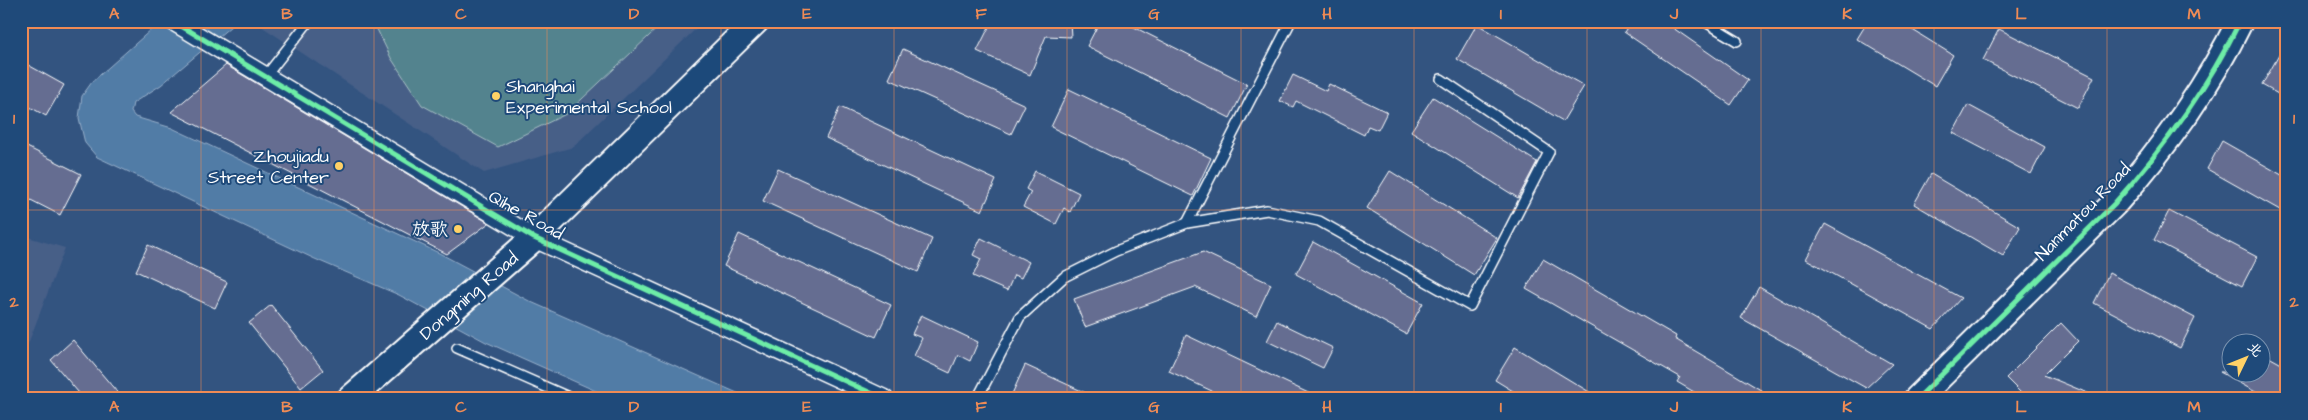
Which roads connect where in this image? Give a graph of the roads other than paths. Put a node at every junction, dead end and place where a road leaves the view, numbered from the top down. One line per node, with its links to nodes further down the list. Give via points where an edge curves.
1 (172, 21): 8 (street, Qihe Road)
2 (309, 21): 8 (lane)
3 (756, 21): 11 (main road, Dongming Road)
4 (1291, 21): 10 (lane)
5 (1704, 21): 7 (lane)
6 (2240, 21): 17 (main road, Nanmatou Road, via 2193,105 2141,174)
7 (1737, 41)
8 (265, 77): 11 (street, Qihe Road)
9 (1441, 78): 10 (lane, via 1549,152 1470,306 1319,221 1267,210)
10 (1187, 224): 16 (lane, via 1116,251 1064,278 1020,317)
11 (534, 238): 13 (main road, Dongming Road); 15 (street, Qihe Road)
12 (457, 348): 14 (lane)
13 (350, 399)
14 (573, 399)
15 (884, 399)
16 (977, 399)
17 (1917, 399)

